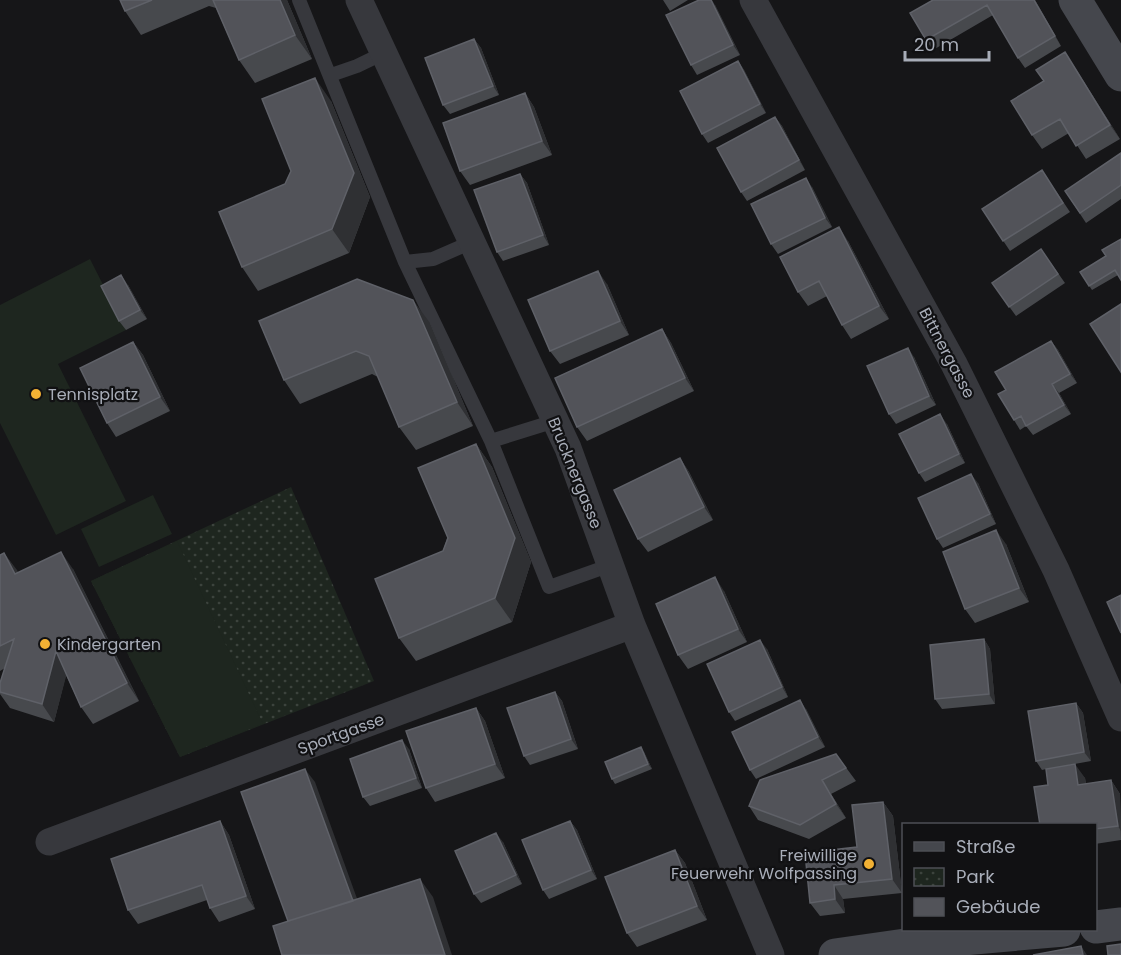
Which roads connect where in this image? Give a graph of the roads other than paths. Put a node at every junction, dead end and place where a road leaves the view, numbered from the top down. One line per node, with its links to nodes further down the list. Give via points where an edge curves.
1 (299, 0): 6 (lane)
2 (359, 0): 5 (street, Brucknergasse)
3 (753, 0): 14 (street, Bittnergasse, via 954,363 1056,570)
4 (1076, 0): 7 (main road)
5 (384, 53): 6 (lane); 8 (street, Brucknergasse)
6 (331, 75): 9 (lane)
7 (1121, 75)
8 (472, 242): 9 (lane, via 433,259); 10 (street, Brucknergasse)
9 (405, 262): 11 (lane)
10 (555, 421): 11 (lane); 12 (street, Brucknergasse)
11 (491, 441): 12 (lane, via 549,587)
12 (611, 565): 13 (street, Brucknergasse)
13 (632, 626): 15 (street, Sportgasse); 19 (street, Brucknergasse)
14 (1121, 718)
15 (49, 842)
16 (1121, 924): 17 (main road)
17 (1097, 927)
18 (1055, 931): 20 (main road)
19 (771, 955)
20 (835, 955)

